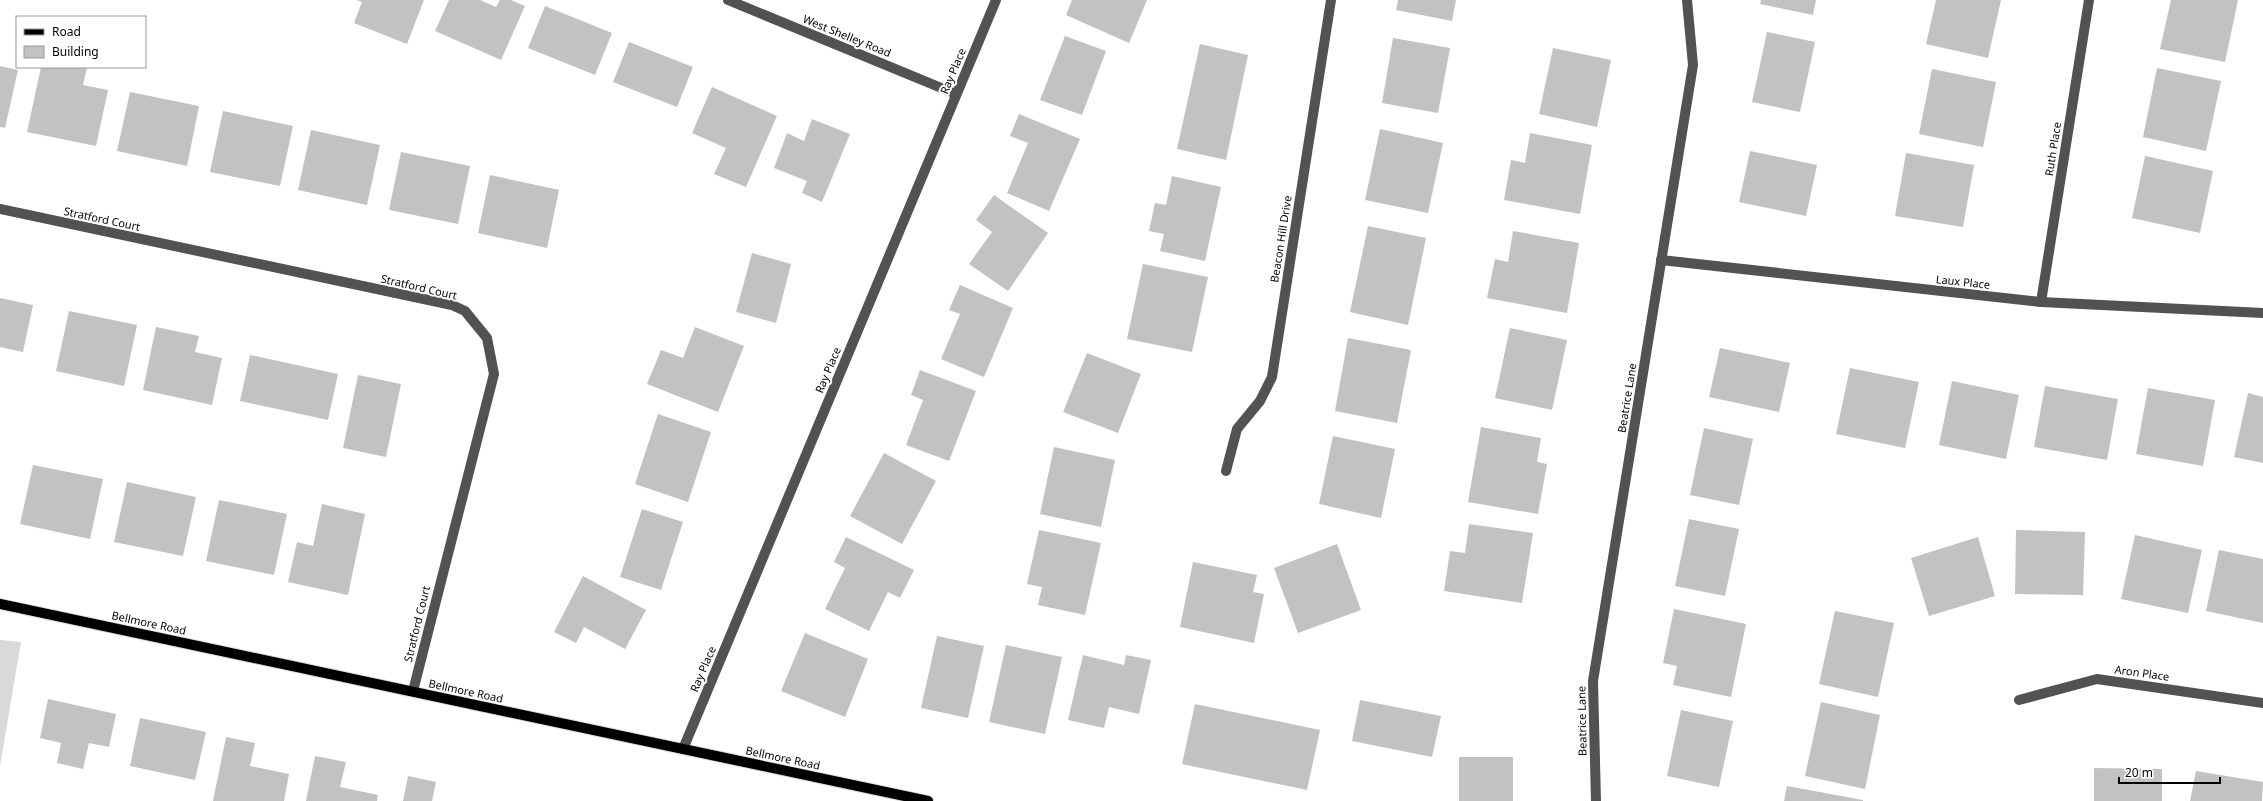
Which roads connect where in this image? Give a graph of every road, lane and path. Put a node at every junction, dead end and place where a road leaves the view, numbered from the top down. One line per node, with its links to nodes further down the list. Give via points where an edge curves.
1 (728, 0): 6 (street, West Shelley Road)
2 (996, 0): 6 (street, Ray Place)
3 (1331, 0): 11 (street, Beacon Hill Drive, via 1272,377 1260,401 1236,429)
4 (1687, 0): 8 (street, Beatrice Lane, via 1693,65)
5 (2089, 0): 9 (street, Ruth Place)
6 (956, 94): 16 (street, Ray Place)
7 (0, 209): 13 (street, Stratford Court, via 452,305 465,311 487,338 494,374)
8 (1661, 260): 9 (street, Laux Place); 18 (street, Beatrice Lane, via 1593,681)
9 (2041, 302): 10 (street, Laux Place)
10 (2263, 313)
11 (1226, 471)
12 (0, 604): 13 (main road, Bellmore Road)
13 (413, 691): 16 (main road, Bellmore Road)
14 (2019, 700): 15 (street, Aron Place, via 2097,679)
15 (2263, 703)
16 (683, 749): 17 (main road, Bellmore Road)
17 (928, 801)
18 (1596, 801)

